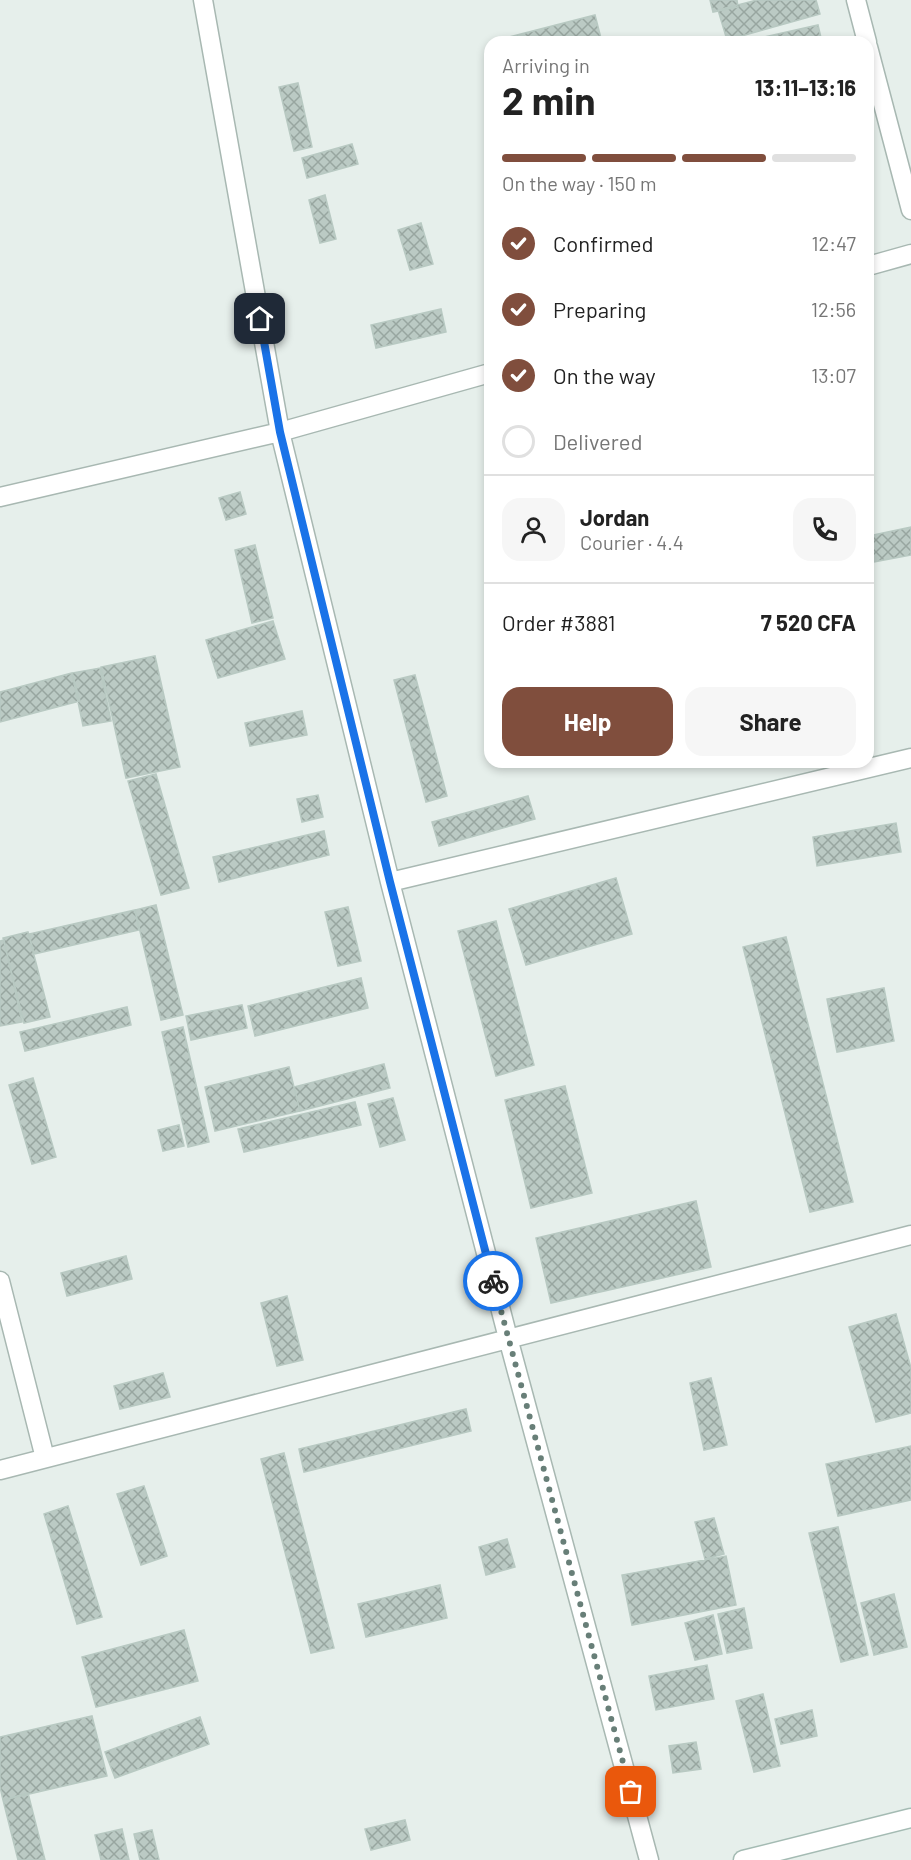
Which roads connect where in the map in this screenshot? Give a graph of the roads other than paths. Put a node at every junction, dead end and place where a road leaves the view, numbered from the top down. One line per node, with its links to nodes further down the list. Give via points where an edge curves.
1 (203, 0): 9 (street)
2 (856, 0): 3 (street)
3 (865, 36)
4 (874, 70): 5 (street)
5 (911, 210)
6 (911, 254): 7 (street)
7 (874, 264)
8 (484, 375): 9 (street)
9 (280, 432): 10 (street); 14 (street)
10 (0, 497)
11 (911, 758): 12 (street)
12 (874, 767)
13 (869, 768): 14 (street)
14 (390, 882): 17 (street)
15 (911, 1235): 17 (street)
16 (0, 1281): 18 (street)
17 (508, 1338): 18 (street); 21 (street)
18 (45, 1458): 19 (street)
19 (0, 1470)
20 (911, 1818): 22 (street)
21 (649, 1860)
22 (743, 1860)

